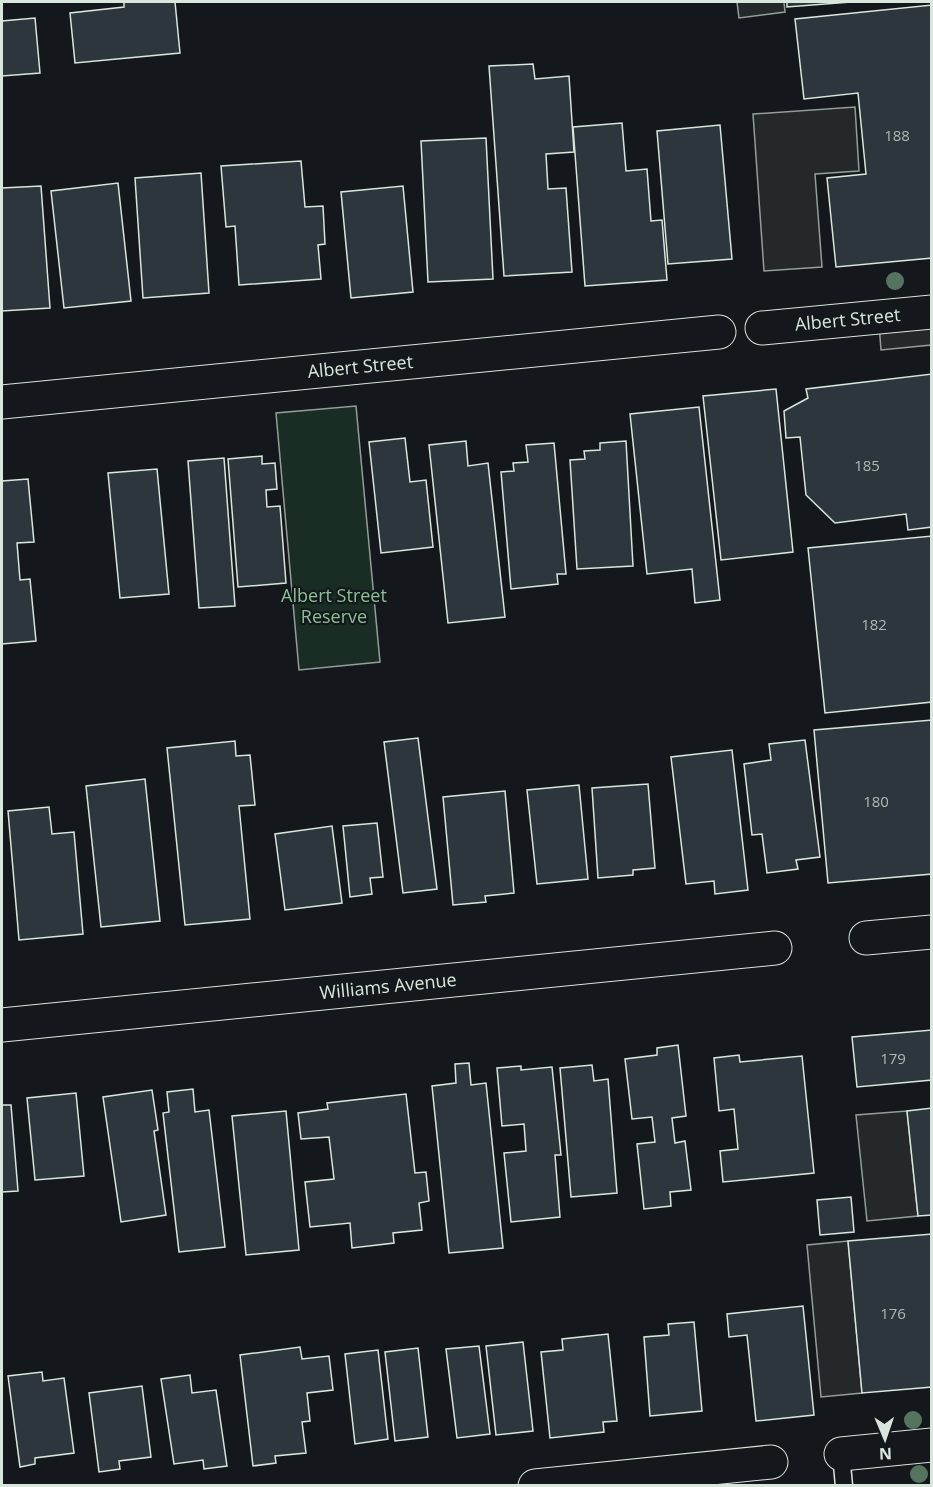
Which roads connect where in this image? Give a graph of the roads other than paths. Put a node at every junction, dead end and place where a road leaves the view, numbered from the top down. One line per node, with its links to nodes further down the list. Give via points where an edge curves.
1 (932, 312): 2 (street, Albert Street)
2 (762, 328)
3 (719, 332): 4 (street, Albert Street)
4 (2, 402)
5 (932, 932): 6 (street)
6 (866, 938)
7 (775, 948): 8 (street, Williams Avenue)
8 (2, 1026)
9 (932, 1445): 11 (street)
10 (771, 1462): 12 (street)
11 (843, 1470)
12 (535, 1485)

